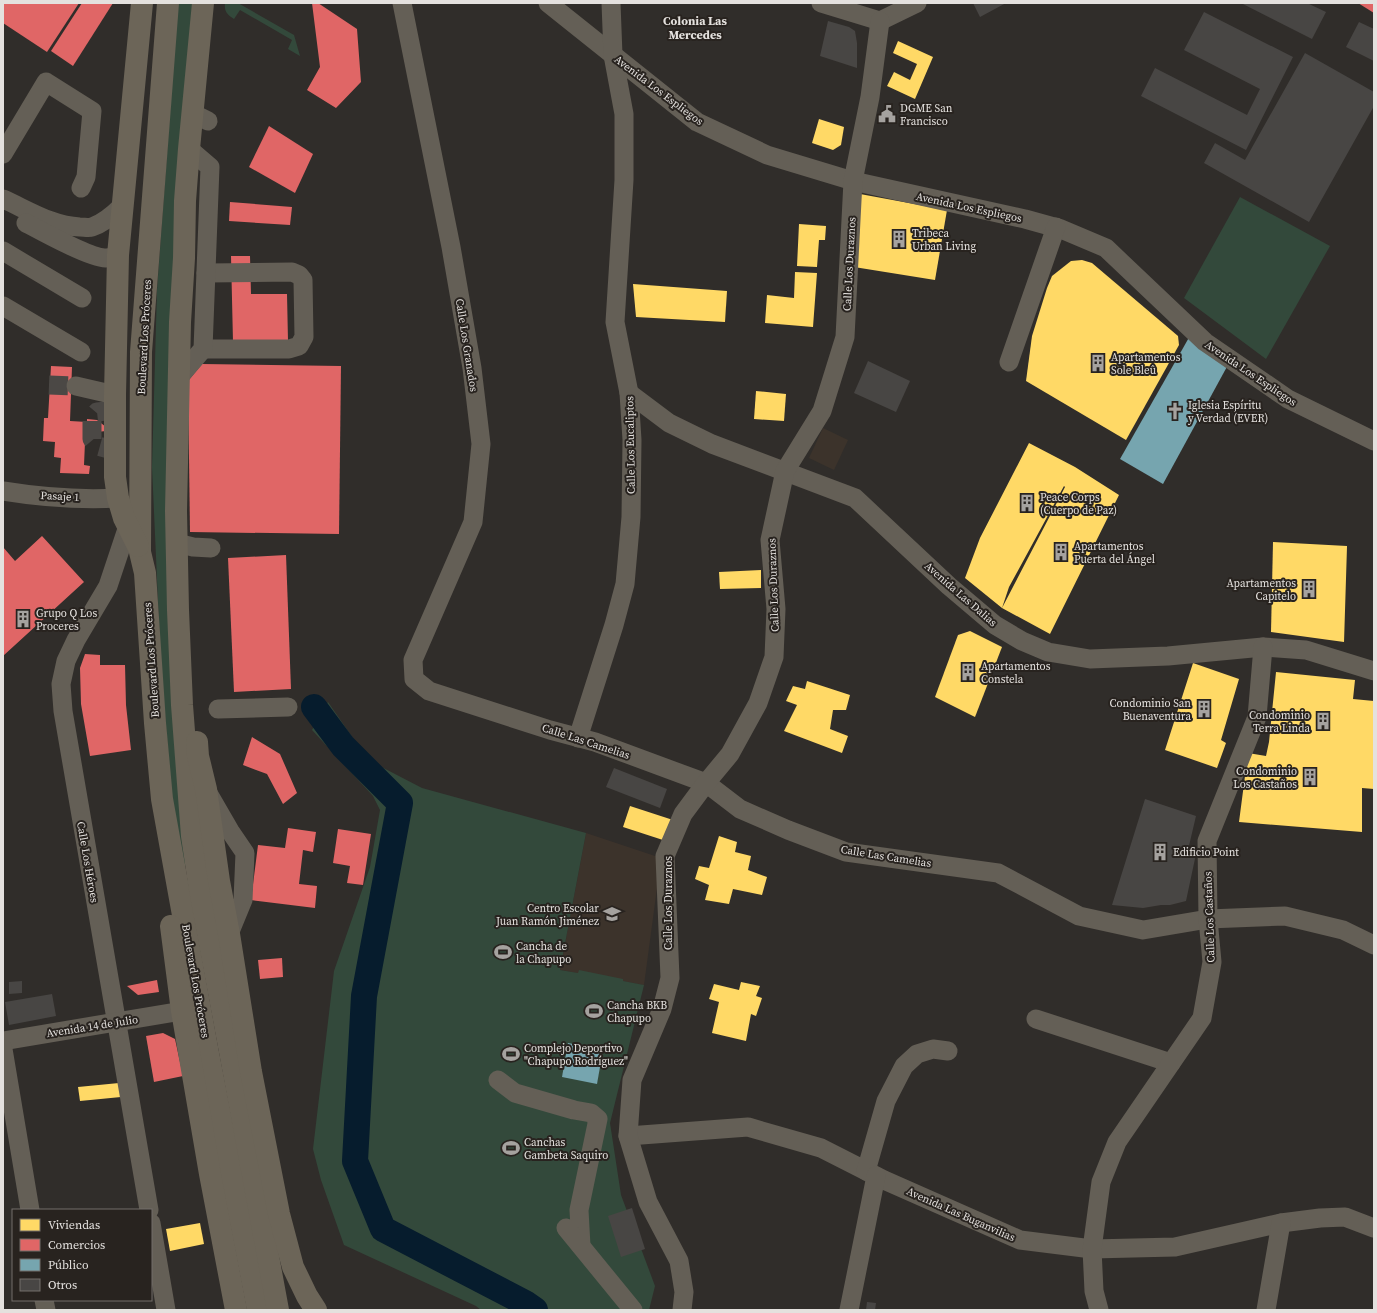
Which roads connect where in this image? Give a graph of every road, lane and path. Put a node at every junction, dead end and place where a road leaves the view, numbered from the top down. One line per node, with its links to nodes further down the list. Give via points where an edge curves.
1 (142, 3): 16 (highway)
2 (168, 3): 42 (highway, Boulevard Los Próceres, via 142,352)
3 (203, 3): 11 (highway, Boulevard Los Próceres, via 200,117)
4 (402, 3): 46 (street, Calle Los Granados, via 452,255 472,368 481,444 473,522 413,660)
5 (548, 3): 10 (street, Avenida Los Espliegos)
6 (610, 3): 10 (street, Calle Los Eucaliptos)
7 (821, 3): 9 (street)
8 (917, 3): 9 (street)
9 (880, 21): 13 (street, Calle Los Duraznos, via 870,97)
10 (613, 55): 13 (street, Avenida Los Espliegos, via 697,122 767,155); 31 (street, Calle Los Eucaliptos, via 624,114 624,180 615,322)
11 (189, 149): 19 (street, via 210,167); 22 (highway, Boulevard Los Próceres)
12 (3, 154): 14 (street, via 46,82 92,111 86,178)
13 (853, 181): 18 (street, Avenida Los Espliegos); 36 (street, Calle Los Duraznos, via 845,337 822,411)
14 (81, 188)
15 (3, 198): 16 (street, via 59,224 77,226 92,227 112,216)
16 (122, 206): 21 (highway)
17 (3, 212): 21 (street, via 82,251 105,258)
18 (1056, 227): 28 (street); 35 (street, Avenida Los Espliegos, via 1106,248 1205,342 1281,395)
19 (208, 228): 22 (street); 23 (street)
20 (3, 251): 24 (street)
21 (118, 255): 32 (highway)
22 (184, 258): 29 (highway, Boulevard Los Próceres)
23 (206, 273): 26 (street); 26 (street, via 292,272 299,275 303,280 304,337 299,346 289,350)
24 (82, 298)
25 (3, 306): 27 (street)
26 (202, 349): 29 (street)
27 (81, 352)
28 (1009, 362)
29 (179, 377): 40 (highway, Boulevard Los Próceres)
30 (76, 386): 32 (street)
31 (630, 393): 33 (street, Avenida Las Dalias); 34 (street, Calle Los Eucaliptos)
32 (115, 395): 38 (highway, via 115,477)
33 (653, 411): 34 (street); 36 (street, Avenida Las Dalias, via 669,423 712,444)
34 (632, 424): 49 (street, Calle Los Eucaliptos, via 631,517 625,584)
35 (1374, 441)
36 (785, 471): 44 (street, Avenida Las Dalias, via 855,498 949,586 995,625 1022,641 1048,652 1090,659 1168,656); 50 (street, Calle Los Duraznos, via 770,540 776,609 774,657 758,703 730,754)
37 (3, 491): 38 (street, Pasaje 1, via 50,496)
38 (118, 498): 39 (highway)
39 (128, 526): 42 (highway); 58 (street, Calle Los Héroes, via 108,586 76,640 66,661 61,684 63,711)
40 (177, 543): 41 (street); 43 (highway, Boulevard Los Próceres)
41 (211, 548)
42 (140, 552): 52 (highway, Boulevard Los Próceres, via 145,573)
43 (178, 610): 51 (highway, via 198,756); 54 (highway, Boulevard Los Próceres, via 192,836)
44 (1263, 647): 45 (street, Avenida Las Dalias, via 1306,650); 53 (street, Calle Los Castaños, via 1257,717 1206,840)
45 (1374, 671)
46 (414, 679): 49 (street, Calle Las Camelias, via 429,691)
47 (288, 707): 48 (street)
48 (218, 709)
49 (578, 738): 50 (street, Calle Las Camelias, via 596,742)
50 (706, 783): 53 (street, Calle Las Camelias, via 740,809 846,852 998,873 1079,916 1143,930); 64 (street, Calle Los Duraznos, via 683,814 665,856 670,978 662,1008 632,1080)
51 (206, 789): 54 (highway, via 219,881); 54 (street, via 245,853 243,900)
52 (162, 799): 56 (highway, via 162,854); 75 (highway, Boulevard Los Próceres, via 208,1053)
53 (1208, 919): 55 (street, Calle Las Camelias, via 1285,916 1343,930); 62 (street, Calle Los Castaños, via 1212,962 1202,1018)
54 (219, 936): 74 (highway, via 251,1072 279,1214); 75 (highway, Boulevard Los Próceres)
55 (1374, 945)
56 (182, 1011): 58 (street, Avenida 14 de Julio); 77 (highway)
57 (1036, 1019): 62 (street)
58 (116, 1022): 59 (street, Avenida 14 de Julio); 67 (street, Calle Los Héroes)
59 (3, 1041)
60 (3, 1049): 66 (street)
61 (948, 1051): 65 (street, via 933,1049 917,1054 904,1066 886,1101)
62 (1171, 1063): 73 (street, Calle Los Castaños, via 1117,1142 1101,1182)
63 (498, 1080): 72 (street, via 515,1093 591,1113 598,1119 579,1210)
64 (628, 1136): 65 (street, Avenida Las Buganvilias, via 748,1127 821,1148); 83 (street, Calle Los Duraznos, via 648,1202 679,1261 684,1292)
65 (871, 1173): 73 (street, Avenida Las Buganvilias, via 1020,1240); 84 (street)
66 (30, 1209)
67 (149, 1209)
68 (1281, 1223): 70 (street, Avenida Las Buganvilias, via 1345,1217); 73 (street, Avenida Las Buganvilias, via 1175,1246); 86 (street)
69 (566, 1228): 72 (street)
70 (1374, 1228)
71 (152, 1229): 76 (street)
72 (581, 1246): 82 (street)
73 (1092, 1249): 85 (street, Calle Los Castaños, via 1094,1291)
74 (293, 1267): 80 (highway); 81 (highway)
75 (262, 1279): 78 (highway, Boulevard Los Próceres); 79 (highway, Boulevard Los Próceres)
76 (166, 1310)
77 (236, 1310)
78 (258, 1310)
79 (278, 1310)
80 (298, 1310)
81 (316, 1310)
82 (633, 1310)
83 (682, 1310)
84 (849, 1310)
85 (1099, 1310)
86 (1266, 1310)

